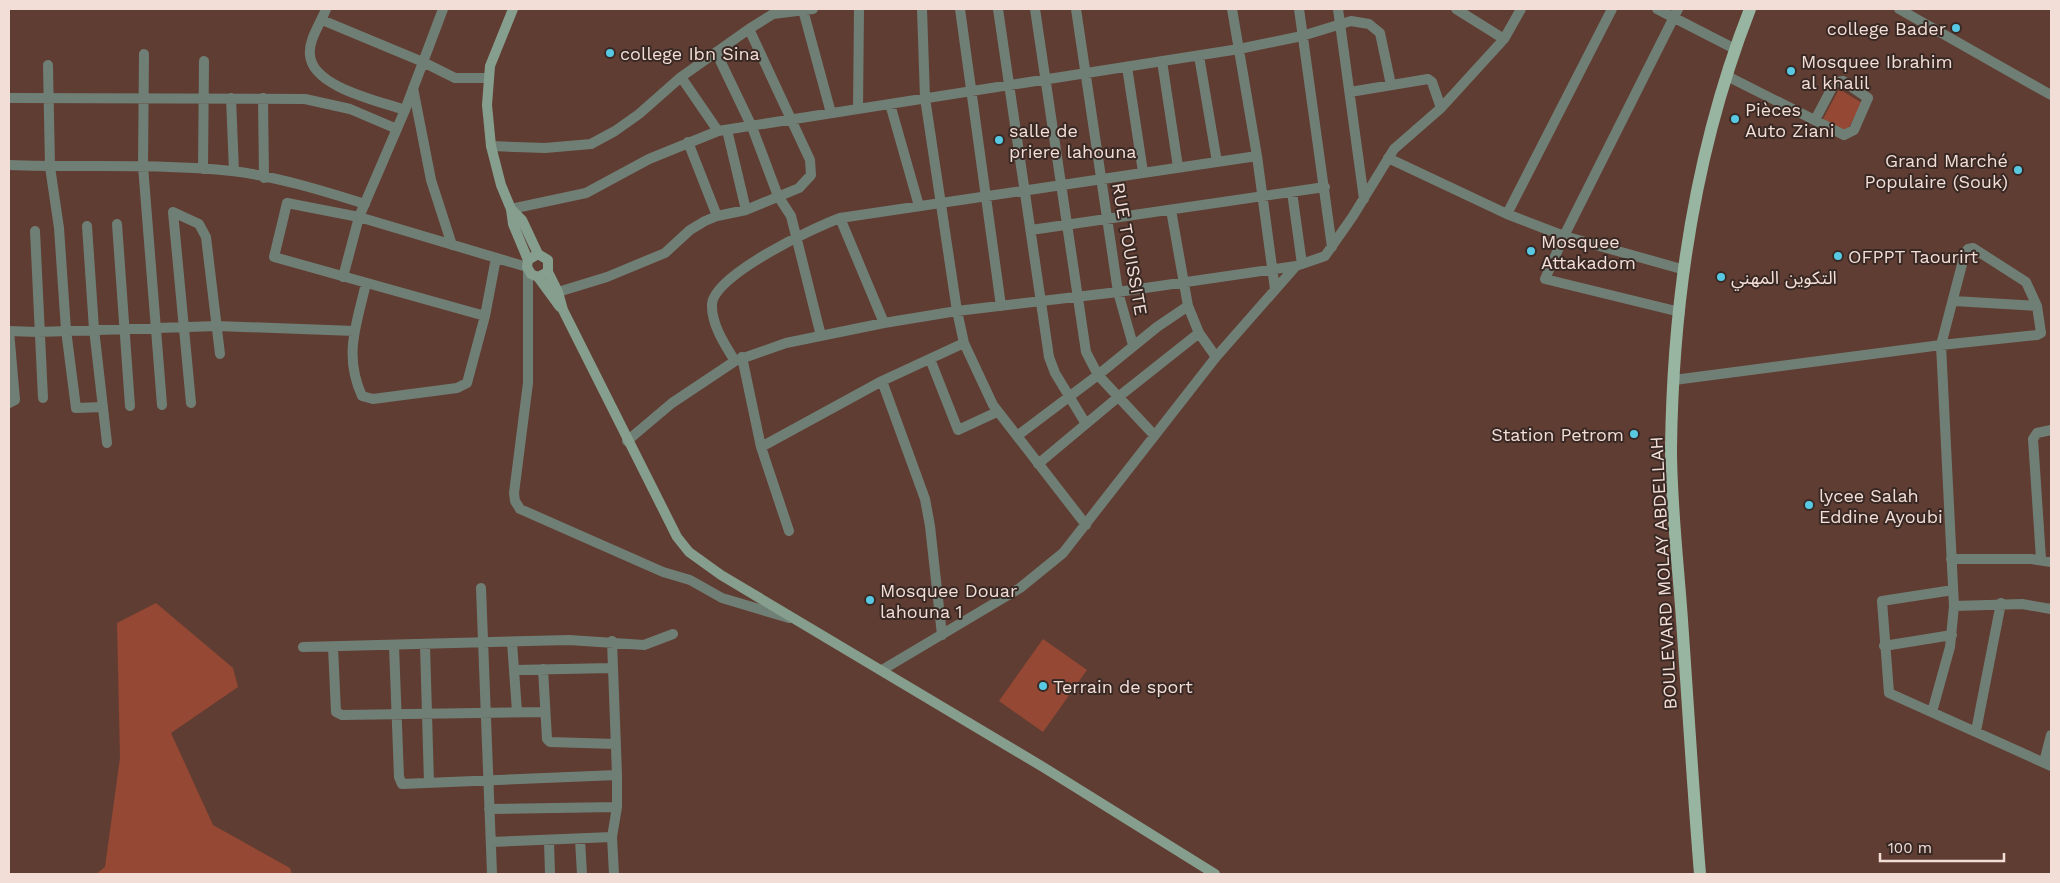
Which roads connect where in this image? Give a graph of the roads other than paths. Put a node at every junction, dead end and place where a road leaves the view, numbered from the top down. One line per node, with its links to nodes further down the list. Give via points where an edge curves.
1 (326, 9): 22 (street)
2 (441, 9): 34 (street)
3 (513, 9): 40 (main road)
4 (859, 9): 57 (street)
5 (922, 9): 54 (street)
6 (960, 9): 45 (street)
7 (998, 9): 43 (street)
8 (1035, 9): 41 (street)
9 (1076, 9): 37 (street, RUE TOUISSITE)
10 (1232, 9): 28 (street)
11 (1298, 9): 25 (street)
12 (1338, 9): 23 (street)
13 (1456, 9): 26 (street)
14 (1521, 9): 26 (street)
15 (1612, 9): 93 (street)
16 (1657, 9): 21 (street)
17 (1750, 9): 27 (main road, BOULEVARD MOLAY ABDELLAH)
18 (1899, 9): 47 (street)
19 (808, 10): 20 (street); 59 (street)
20 (772, 12): 24 (street)
21 (1676, 13): 27 (street); 103 (street)
22 (322, 20): 34 (street); 58 (street, via 313,38 310,56 321,77)
23 (1340, 23): 25 (street); 42 (street, via 1370,24 1380,33); 46 (street)
24 (749, 28): 29 (street); 60 (street)
25 (1302, 36): 28 (street); 80 (street)
26 (1504, 39): 56 (street)
27 (1735, 49): 38 (main road, BOULEVARD MOLAY ABDELLAH)
28 (1238, 50): 31 (street); 67 (street)
29 (716, 52): 39 (street); 62 (street)
30 (144, 54): 50 (street)
31 (1199, 56): 33 (street); 69 (street)
32 (204, 61): 51 (street)
33 (1162, 61): 36 (street); 73 (street)
34 (423, 62): 40 (street, via 455,78); 44 (street)
35 (48, 65): 48 (street)
36 (1127, 66): 37 (street); 76 (street)
37 (1086, 75): 41 (street); 78 (street, RUE TOUISSITE)
38 (1727, 76): 61 (street); 112 (main road, BOULEVARD MOLAY ABDELLAH, via 1699,188)
39 (681, 77): 64 (street); 66 (street, via 639,114 591,144 545,148)
40 (488, 78): 66 (main road)
41 (1045, 81): 43 (street); 79 (street)
42 (1391, 84): 46 (street); 56 (street, via 1428,79)
43 (1010, 86): 45 (street); 81 (street)
44 (413, 87): 58 (street); 105 (street, via 431,180)
45 (971, 91): 54 (street); 83 (street)
46 (1350, 92): 86 (street)
47 (2051, 95)
48 (49, 97): 49 (street); 50 (street); 72 (street)
49 (9, 98)
50 (142, 98): 51 (street); 71 (street)
51 (203, 98): 52 (street); 74 (street)
52 (232, 98): 53 (street); 75 (street)
53 (263, 98): 63 (street, via 326,102); 77 (street)
54 (925, 98): 55 (street); 87 (street)
55 (890, 104): 57 (street); 89 (street)
56 (1441, 108): 68 (street)
57 (858, 109): 59 (street)
58 (405, 110): 63 (street)
59 (831, 113): 60 (street)
60 (793, 120): 62 (street); 84 (street, via 810,160 810,175 799,188)
61 (1815, 120): 61 (street, via 1844,135 1849,134 1854,130 1868,98 1838,80)
62 (752, 127): 64 (street); 84 (street)
63 (397, 128): 88 (street)
64 (723, 131): 65 (street); 91 (street)
65 (688, 142): 90 (street, via 648,158 598,188); 94 (street)
66 (491, 146): 90 (main road)
67 (1257, 156): 69 (street); 85 (street)
68 (1388, 158): 86 (street); 93 (street)
69 (1217, 162): 73 (street)
70 (9, 165): 72 (street)
71 (143, 166): 72 (street); 74 (street); 133 (street)
72 (50, 167): 136 (street, via 59,228)
73 (1178, 167): 76 (street)
74 (202, 170): 75 (street)
75 (234, 171): 77 (street)
76 (1143, 172): 78 (street)
77 (264, 178): 88 (street)
78 (1101, 179): 79 (street); 97 (street, RUE TOUISSITE)
79 (1061, 186): 81 (street); 99 (street)
80 (1325, 187): 82 (street); 106 (street)
81 (1025, 190): 83 (street); 101 (street)
82 (1292, 192): 85 (street); 109 (street)
83 (986, 195): 87 (street); 123 (street)
84 (778, 196): 91 (street); 104 (street, via 790,216)
85 (1262, 197): 92 (street); 111 (street)
86 (1364, 199): 106 (street)
87 (942, 202): 89 (street); 127 (street)
88 (365, 204): 95 (street)
89 (919, 206): 96 (street)
90 (511, 209): 107 (main road, via 522,220); 110 (main road)
91 (746, 210): 94 (street)
92 (1171, 210): 97 (street); 115 (street)
93 (1507, 214): 103 (street)
94 (717, 216): 118 (street, via 690,230 665,253 607,277)
95 (359, 217): 105 (street); 114 (street); 114 (street, via 286,203 274,257)
96 (840, 218): 104 (street); 130 (street)
97 (1106, 218): 99 (street); 119 (street, RUE TOUISSITE)
98 (117, 224): 134 (street)
99 (1067, 225): 101 (street); 120 (street)
100 (87, 226): 135 (street)
101 (1031, 230): 121 (street)
102 (34, 231): 139 (street)
103 (1564, 236): 112 (street); 128 (street, via 1545,279)
104 (797, 238): 141 (street); 147 (street, via 740,271 713,297 714,316 721,338)
105 (452, 245): 108 (street)
106 (1332, 247): 109 (street, via 1325,256)
107 (538, 254): 110 (main road); 113 (main road, via 548,260)
108 (496, 258): 110 (street); 129 (street)
109 (1299, 265): 111 (street); 117 (street)
110 (528, 266): 113 (main road); 178 (street, via 528,383 514,493 520,509 663,572 690,580 722,598)
111 (1272, 269): 115 (street); 117 (street)
112 (1685, 270): 128 (main road, BOULEVARD MOLAY ABDELLAH)
113 (543, 274): 118 (main road); 126 (main road, via 550,296)
114 (343, 277): 116 (street)
115 (1183, 282): 119 (street); 124 (street)
116 (366, 283): 129 (street); 138 (street)
117 (1275, 289): 146 (street)
118 (558, 292): 126 (main road)
119 (1118, 292): 120 (street); 143 (street, RUE TOUISSITE)
120 (1076, 296): 121 (street); 149 (street, via 1086,352)
121 (1041, 301): 123 (street); 152 (street, via 1050,362)
122 (1954, 301): 125 (street); 125 (street, via 1965,253 1974,248 2026,282); 144 (street)
123 (1001, 306): 127 (street)
124 (1188, 306): 140 (street); 143 (street)
125 (2037, 306): 144 (street, via 2041,333)
126 (562, 310): 165 (main road)
127 (957, 311): 130 (street); 142 (street)
128 (1680, 312): 150 (main road, BOULEVARD MOLAY ABDELLAH)
129 (485, 316): 138 (street, via 467,383 462,387 372,399 362,396 353,366 351,349)
130 (884, 323): 141 (street)
131 (184, 326): 132 (street); 132 (street, via 173,212 199,224 206,237); 133 (street); 156 (street)
132 (217, 326): 138 (street); 145 (street)
133 (155, 327): 134 (street); 157 (street)
134 (126, 328): 135 (street); 158 (street)
135 (94, 329): 136 (street); 159 (street)
136 (66, 330): 139 (street); 159 (street, via 76,408)
137 (9, 331): 139 (street); 155 (street, via 15,400)
138 (355, 331)
139 (38, 332): 153 (street)
140 (1199, 333): 146 (street); 154 (street)
141 (821, 336): 147 (street, via 786,343)
142 (964, 343): 148 (street); 160 (street)
143 (1133, 345): 149 (street)
144 (1941, 345): 150 (street); 171 (street)
145 (220, 354)
146 (1216, 356): 163 (street)
147 (738, 359): 165 (street, via 672,403); 167 (street)
148 (930, 359): 151 (street); 160 (street, via 958,430)
149 (1098, 375): 152 (street); 154 (street)
150 (1674, 380): 218 (main road, BOULEVARD MOLAY ABDELLAH, via 1671,463)
151 (882, 381): 167 (street); 180 (street, via 925,499)
152 (1068, 396): 161 (street); 164 (street)
153 (43, 398)
154 (1117, 398): 161 (street); 163 (street)
155 (9, 403)
156 (191, 403)
157 (162, 405)
158 (130, 406)
159 (104, 407): 166 (street)
160 (997, 412): 164 (street)
161 (1086, 424): 168 (street)
162 (2051, 430): 172 (street, via 2037,433 2033,439)
163 (1154, 435): 169 (street)
164 (1017, 436): 168 (street)
165 (627, 441): 178 (main road, via 668,522 689,552 721,575)
166 (107, 443)
167 (761, 447): 170 (street)
168 (1038, 464): 169 (street)
169 (1086, 525): 180 (street, via 1063,553 1039,574)
170 (789, 531)
171 (1951, 559): 172 (street); 174 (street)
172 (2046, 560)
173 (481, 588): 182 (street)
174 (1953, 590): 176 (street); 187 (street, via 1882,601)
175 (2001, 603): 176 (street); 177 (street); 200 (street)
176 (1954, 606): 181 (street)
177 (2051, 610)
178 (800, 621): 193 (main road)
179 (673, 634): 184 (street, via 644,645)
180 (942, 635): 193 (street)
181 (1952, 635): 187 (street); 197 (street)
182 (484, 642): 183 (street); 185 (street); 194 (street)
183 (512, 642): 184 (street); 192 (street)
184 (612, 642): 190 (street)
185 (425, 645): 186 (street); 198 (street)
186 (394, 646): 189 (street); 199 (street)
187 (1884, 646): 197 (street, via 1889,693)
188 (303, 647): 189 (street)
189 (333, 647): 199 (street, via 336,712 342,716)
190 (613, 668): 191 (street); 202 (street)
191 (542, 669): 192 (street); 196 (street)
192 (514, 670): 195 (street)
193 (882, 670): 217 (main road)
194 (486, 712): 195 (street); 198 (street); 205 (street)
195 (517, 712): 196 (street)
196 (545, 712): 202 (street, via 550,742)
197 (1932, 712): 200 (street)
198 (426, 714): 199 (street); 206 (street)
199 (396, 715): 206 (street, via 400,782)
200 (1976, 731): 203 (street)
201 (2051, 735): 203 (street)
202 (616, 744): 204 (street)
203 (2048, 764)
204 (617, 775): 205 (street); 207 (street)
205 (488, 780): 206 (street); 208 (street)
206 (430, 783)
207 (618, 807): 208 (street); 209 (street)
208 (489, 809): 212 (street)
209 (612, 837): 210 (street); 216 (street)
210 (580, 840): 211 (street); 215 (street)
211 (549, 841): 212 (street); 214 (street)
212 (491, 842): 213 (street)
213 (492, 874)
214 (550, 874)
215 (582, 874)
216 (614, 874)
217 (1216, 874)
218 (1700, 874)

